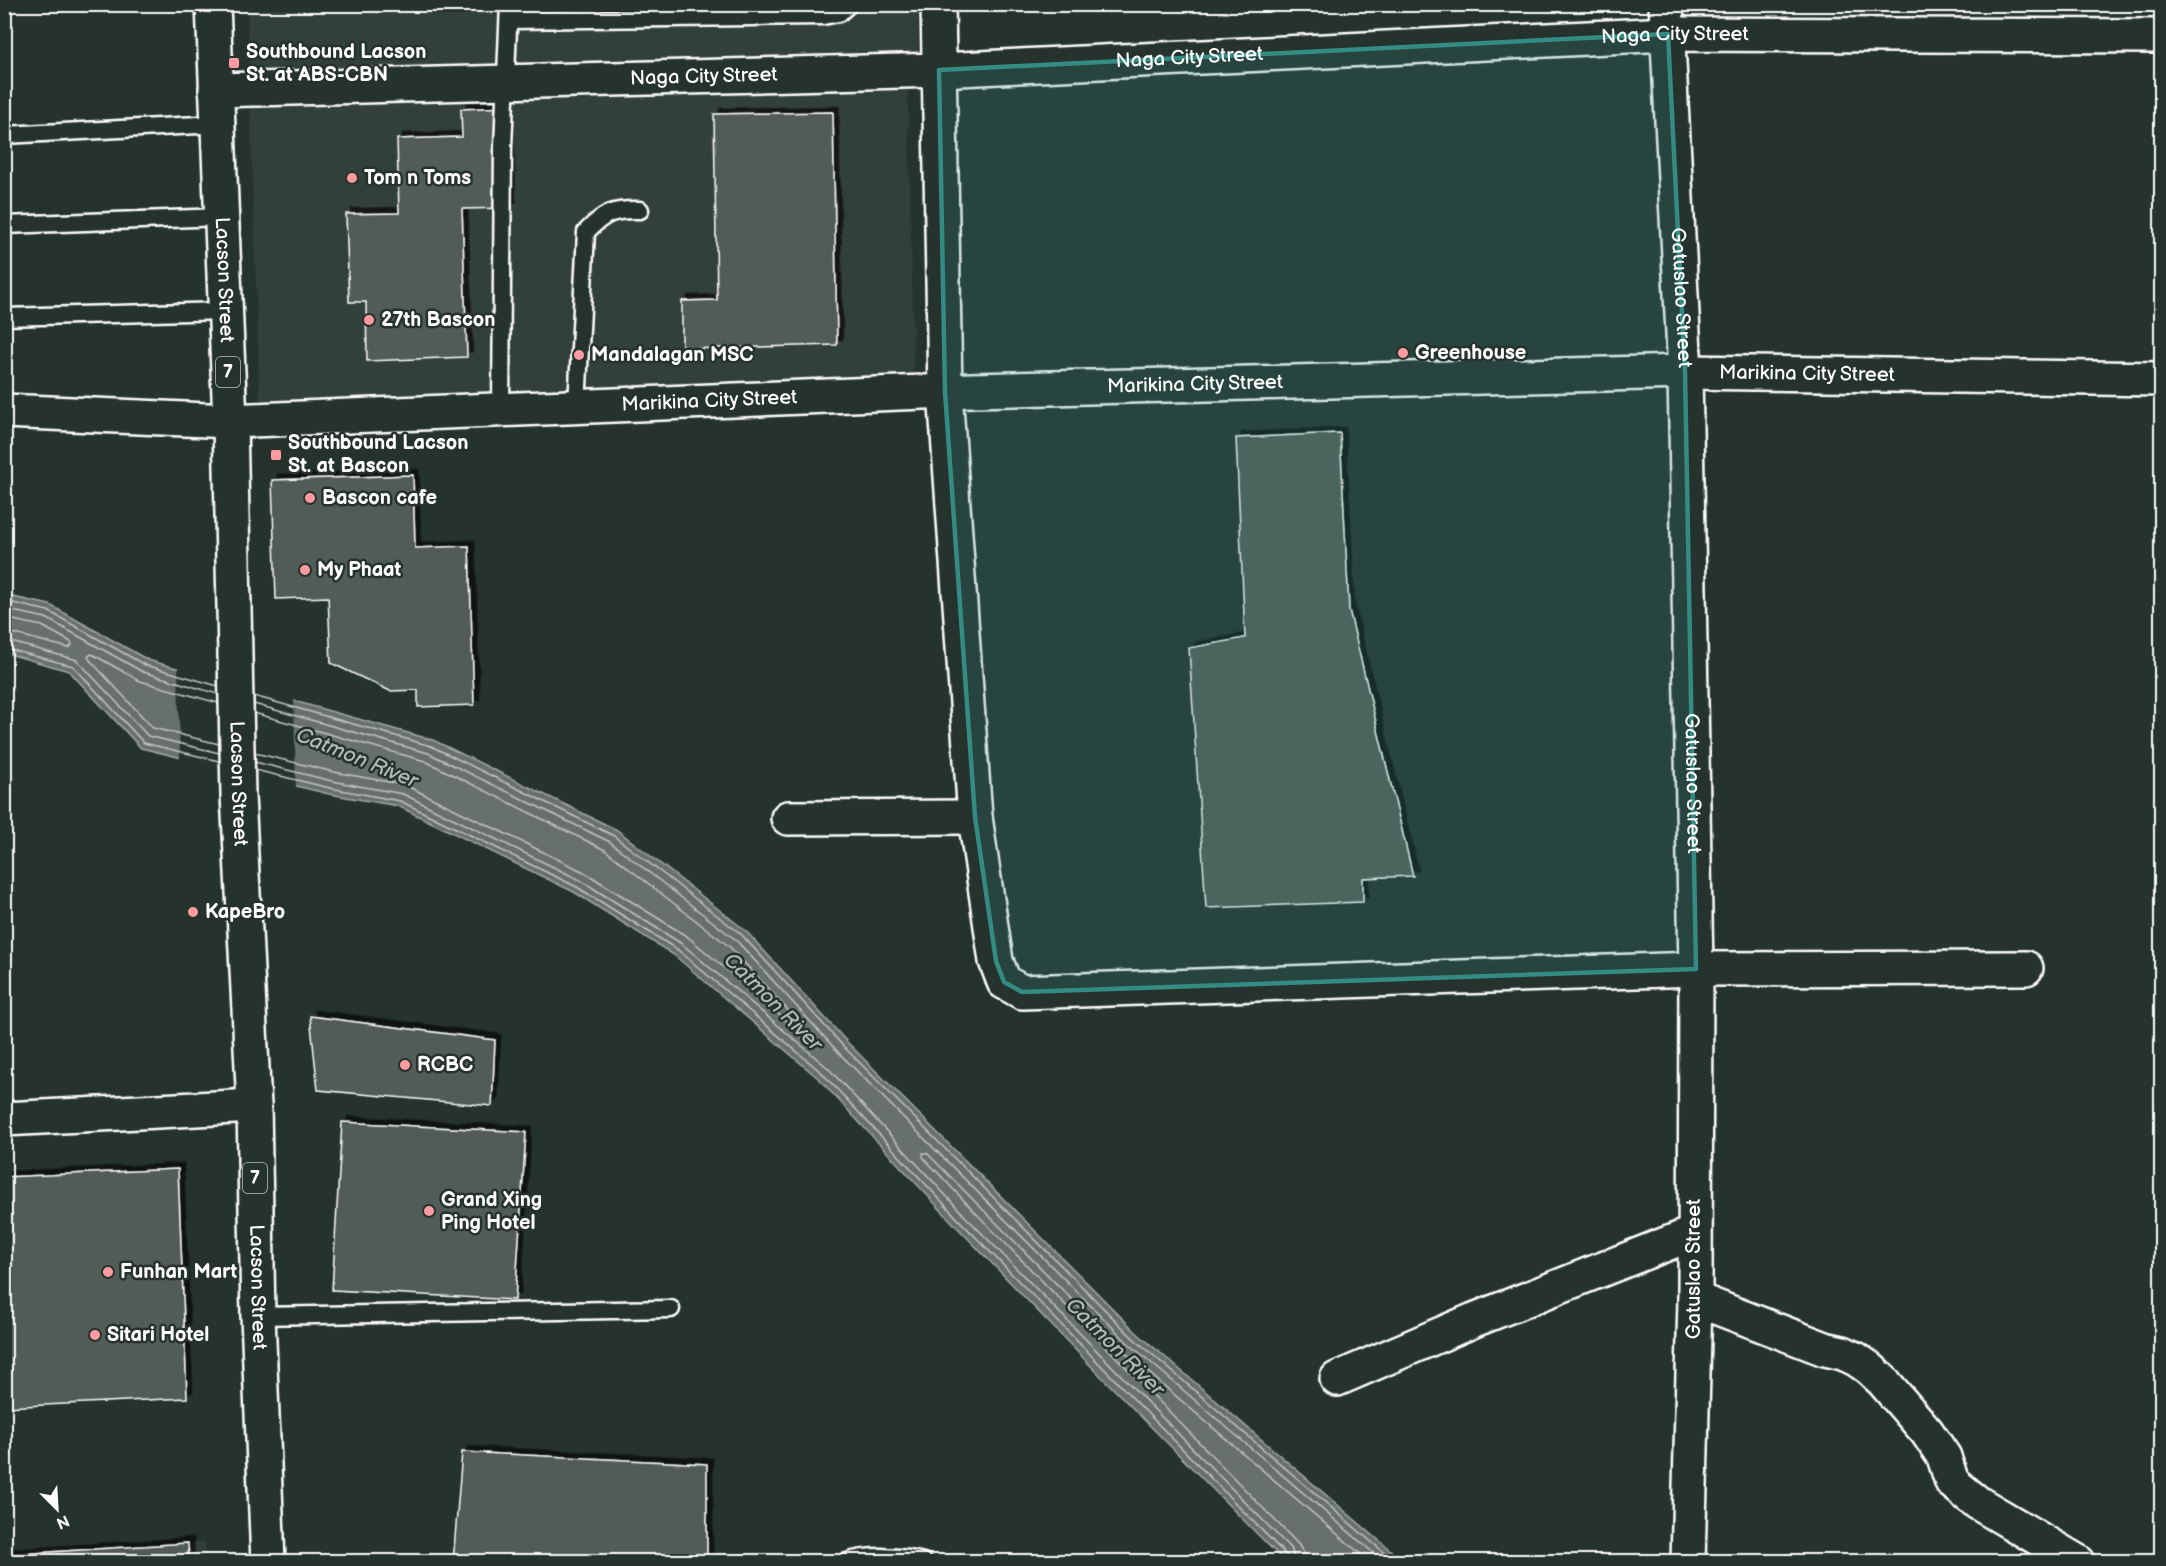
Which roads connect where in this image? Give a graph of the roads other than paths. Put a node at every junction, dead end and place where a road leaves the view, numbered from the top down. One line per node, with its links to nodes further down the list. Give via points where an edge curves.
1 (213, 4): 9 (street, Lacson Street / 7)
2 (849, 4): 4 (lane, via 839,13 823,16)
3 (938, 4): 7 (street)
4 (509, 12): 8 (lane)
5 (1667, 19): 6 (street, Naga City Street); 7 (street, Naga City Street); 17 (street, Gatuslao Street)
6 (2162, 36)
7 (939, 70): 8 (street, Naga City Street); 19 (street)
8 (506, 81): 9 (street, Naga City Street); 21 (lane)
9 (216, 90): 10 (street, Lacson Street / 7)
10 (218, 124): 11 (lane); 13 (street, Lacson Street / 7)
11 (4, 135)
12 (640, 210): 20 (lane, via 621,209 602,216 586,231)
13 (222, 217): 14 (lane); 15 (street, Lacson Street / 7)
14 (4, 225)
15 (225, 311): 16 (lane); 23 (street, Lacson Street / 7)
16 (4, 317)
17 (1685, 372): 18 (street, Marikina City Street); 19 (street, Marikina City Street); 27 (street, Gatuslao Street)
18 (2162, 379)
19 (945, 392): 20 (street, Marikina City Street); 24 (street)
20 (577, 405): 21 (street, Marikina City Street)
21 (501, 410): 23 (street, Marikina City Street)
22 (4, 411): 23 (street, Marikina City Street)
23 (230, 421): 28 (street, Lacson Street / 7, via 238,795)
24 (975, 817): 25 (street); 27 (street, via 996,961 1004,982 1022,992)
25 (788, 818)
26 (2026, 968): 27 (street)
27 (1696, 969): 30 (street, Gatuslao Street)
28 (254, 1106): 29 (street); 33 (street, Lacson Street / 7)
29 (4, 1119)
30 (1694, 1233): 31 (street, Gatuslao Street); 34 (street)
31 (1695, 1299): 38 (street, Gatuslao Street); 39 (street, via 1843,1353 1869,1368 1927,1432 1944,1457 1952,1482 1977,1503)
32 (671, 1309): 33 (lane)
33 (258, 1316): 35 (street, Lacson Street / 7)
34 (1336, 1379)
35 (268, 1562)
36 (847, 1562): 37 (lane, via 857,1558 913,1558)
37 (923, 1562)
38 (1688, 1562)
39 (2078, 1562)

